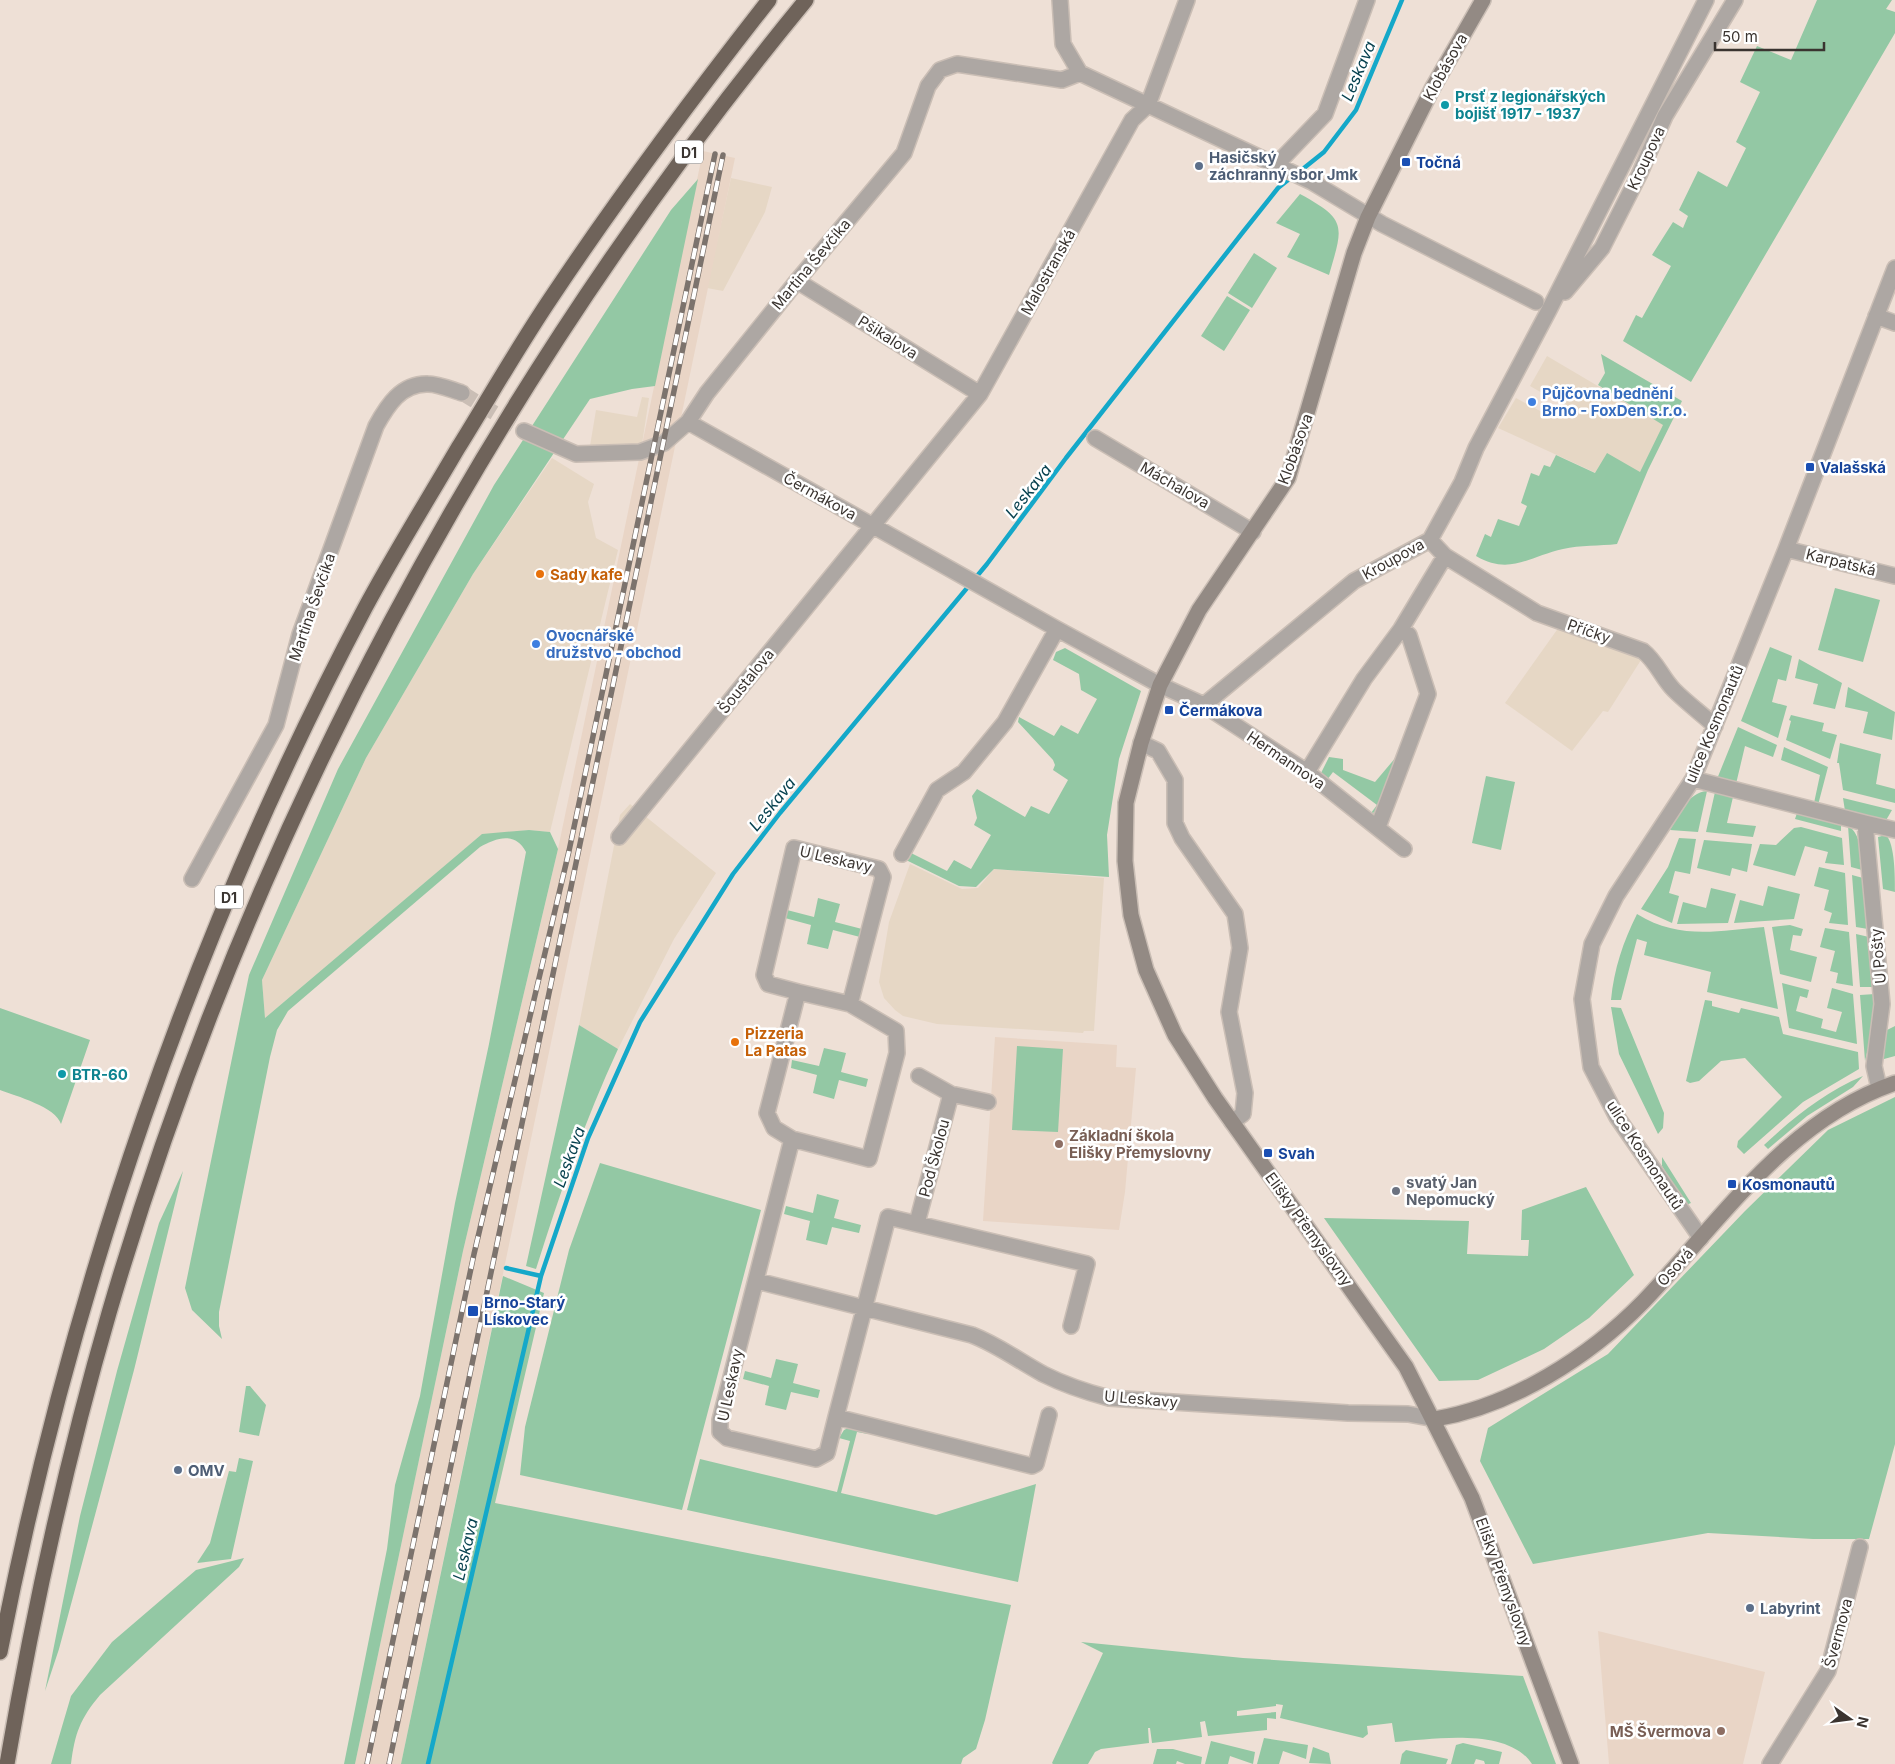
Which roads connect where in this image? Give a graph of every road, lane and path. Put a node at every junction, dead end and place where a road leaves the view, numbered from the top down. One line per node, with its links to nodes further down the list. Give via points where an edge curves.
1 (769, 0): 62 (highway, D1, via 612,208 519,348 426,501 311,715 217,926 174,1032 128,1166 70,1355 23,1542)
2 (806, 0): 63 (highway, D1, via 711,121 577,307 540,364 454,506 288,826 180,1094 109,1314 71,1451 44,1569)
3 (1060, 0): 9 (street, via 1063,44)
4 (1187, 0): 10 (street, Malostranská)
5 (1367, 0): 11 (street, via 1324,114)
6 (1483, 0): 12 (street, Klobásova, via 1429,96)
7 (1706, 0): 15 (street, Kroupova)
8 (1735, 0): 15 (street, Kroupova, via 1665,116 1602,248)
9 (1080, 73): 10 (street); 14 (street, Martina Ševčíka, via 1062,80 957,64 940,70 928,86 904,153)
10 (1148, 105): 11 (street); 19 (street, Malostranská, via 1132,120)
11 (1279, 167): 12 (street)
12 (1368, 217): 15 (street); 24 (street, Klobásova, via 1354,253 1288,478)
13 (1895, 268): 16 (street, ulice Kosmonautů)
14 (796, 280): 19 (street, Pšikalova); 20 (street, Martina Ševčíka, via 706,393)
15 (1542, 306): 25 (street, Kroupova, via 1462,482)
16 (1876, 316): 17 (street); 26 (street, ulice Kosmonautů)
17 (1895, 323)
18 (462, 393): 43 (street, Martina Ševčíka, via 428,384 401,391 376,426 300,634 276,725)
19 (980, 394): 23 (street, Malostranská)
20 (688, 422): 21 (street, Martina Ševčíka, via 664,442 640,452 576,454); 23 (street, Čermákova)
21 (524, 431)
22 (1095, 438): 24 (street, Máchalova)
23 (873, 525): 30 (street, Čermákova); 40 (street, Šoustalova)
24 (1254, 532): 31 (street, Klobásova, via 1199,610)
25 (1430, 540): 27 (street, Příčky); 32 (street, Kroupova, via 1354,581)
26 (1786, 549): 28 (street, Karpatská); 33 (street, ulice Kosmonautů)
27 (1445, 556): 29 (street); 33 (street, Příčky, via 1537,613 1643,651 1654,660 1674,690)
28 (1895, 576)
29 (1401, 629): 35 (street, via 1364,679); 38 (street, via 1409,635 1428,694)
30 (1057, 630): 31 (street, Čermákova); 42 (street, via 1005,722 964,772 937,790)
31 (1160, 685): 32 (street, Hermannova); 34 (street, Elišky Přemyslovny)
32 (1204, 705): 35 (street, Hermannova)
33 (1715, 726): 36 (street, ulice Kosmonautů)
34 (1141, 743): 51 (street, Elišky Přemyslovny, via 1126,803 1125,861 1131,915 1146,970 1175,1035); 51 (street, via 1158,751 1175,780 1175,823 1235,914 1240,948 1229,1012 1245,1093 1244,1114)
35 (1307, 772): 38 (street, Hermannova)
36 (1693, 779): 37 (street); 54 (street, ulice Kosmonautů, via 1616,896 1592,944 1582,999 1591,1067 1617,1117)
37 (1865, 823): 39 (street); 48 (street, U Pošty, via 1882,1004 1874,1066)
38 (1378, 827): 41 (street, Hermannova)
39 (1895, 830)
40 (620, 838)
41 (1404, 848)
42 (902, 854)
43 (192, 880)
44 (798, 992): 45 (street, U Leskavy); 45 (street, U Leskavy, via 768,984 764,975 794,848 879,869 883,877); 52 (street, U Leskavy, via 767,1113 774,1128)
45 (850, 1004): 52 (street, U Leskavy, via 896,1031 897,1053 869,1159)
46 (919, 1076): 49 (street)
47 (1895, 1083): 48 (street, Osová)
48 (1879, 1088): 54 (street, Osová, via 1838,1109 1803,1134 1768,1164)
49 (951, 1094): 50 (street); 53 (street, Pod Školou)
50 (988, 1102)
51 (1232, 1122): 60 (street, Elišky Přemyslovny, via 1398,1354)
52 (792, 1139): 55 (street, U Leskavy)
53 (917, 1223): 56 (street, U Leskavy, via 888,1217); 57 (street, U Leskavy, via 1087,1264)
54 (1701, 1238): 60 (street, Osová, via 1642,1303 1569,1363 1473,1411)
55 (757, 1281): 56 (street, U Leskavy); 59 (street, U Leskavy, via 750,1296 720,1420 720,1432 727,1438 816,1459 827,1454)
56 (864, 1308): 59 (street, U Leskavy); 60 (street, U Leskavy, via 972,1335 991,1342 1074,1388 1109,1398 1408,1414)
57 (1071, 1326)
58 (1049, 1415): 59 (street, via 1036,1464 1032,1466)
59 (836, 1417)
60 (1435, 1420): 64 (street, Elišky Přemyslovny, via 1472,1498)
61 (1860, 1547): 65 (street, Švermova, via 1828,1671)
62 (0, 1652)
63 (7, 1764)
64 (1571, 1764)
65 (1770, 1764)

